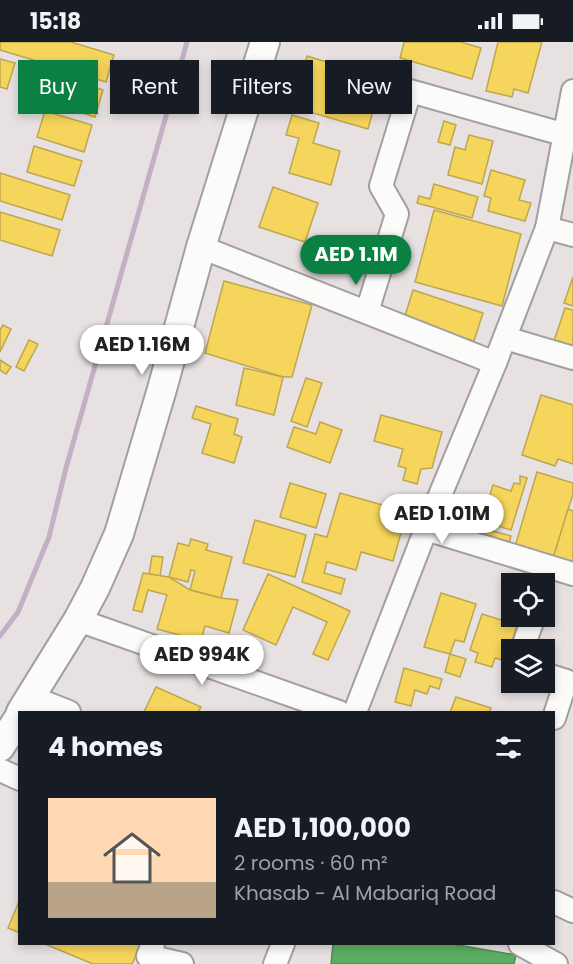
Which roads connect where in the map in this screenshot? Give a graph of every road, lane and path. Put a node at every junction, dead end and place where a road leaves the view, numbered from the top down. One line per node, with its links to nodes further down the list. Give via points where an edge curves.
1 (265, 42): 6 (main road)
2 (573, 91): 3 (street)
3 (566, 135): 4 (street); 7 (street, via 410,90 381,186 398,214)
4 (547, 228): 5 (street); 8 (street)
5 (573, 235)
6 (201, 247): 7 (street); 13 (main road, via 119,534)
7 (367, 312): 10 (street)
8 (505, 338): 9 (street); 10 (street)
9 (573, 358)
10 (495, 363): 11 (street)
11 (426, 529): 12 (street); 18 (street)
12 (556, 577)
13 (78, 620): 15 (main road); 17 (street)
14 (555, 678): 19 (street, via 566,681)
15 (24, 708): 16 (street)
16 (58, 711)
17 (336, 711)
18 (355, 711)
19 (555, 715)
20 (18, 718): 21 (main road)
21 (0, 747)
22 (0, 770): 23 (street)
23 (18, 778)
24 (555, 902): 25 (street)
25 (573, 911)
26 (153, 945): 28 (street, via 148,956)
27 (284, 945): 29 (street)
28 (182, 964)
29 (275, 964)

